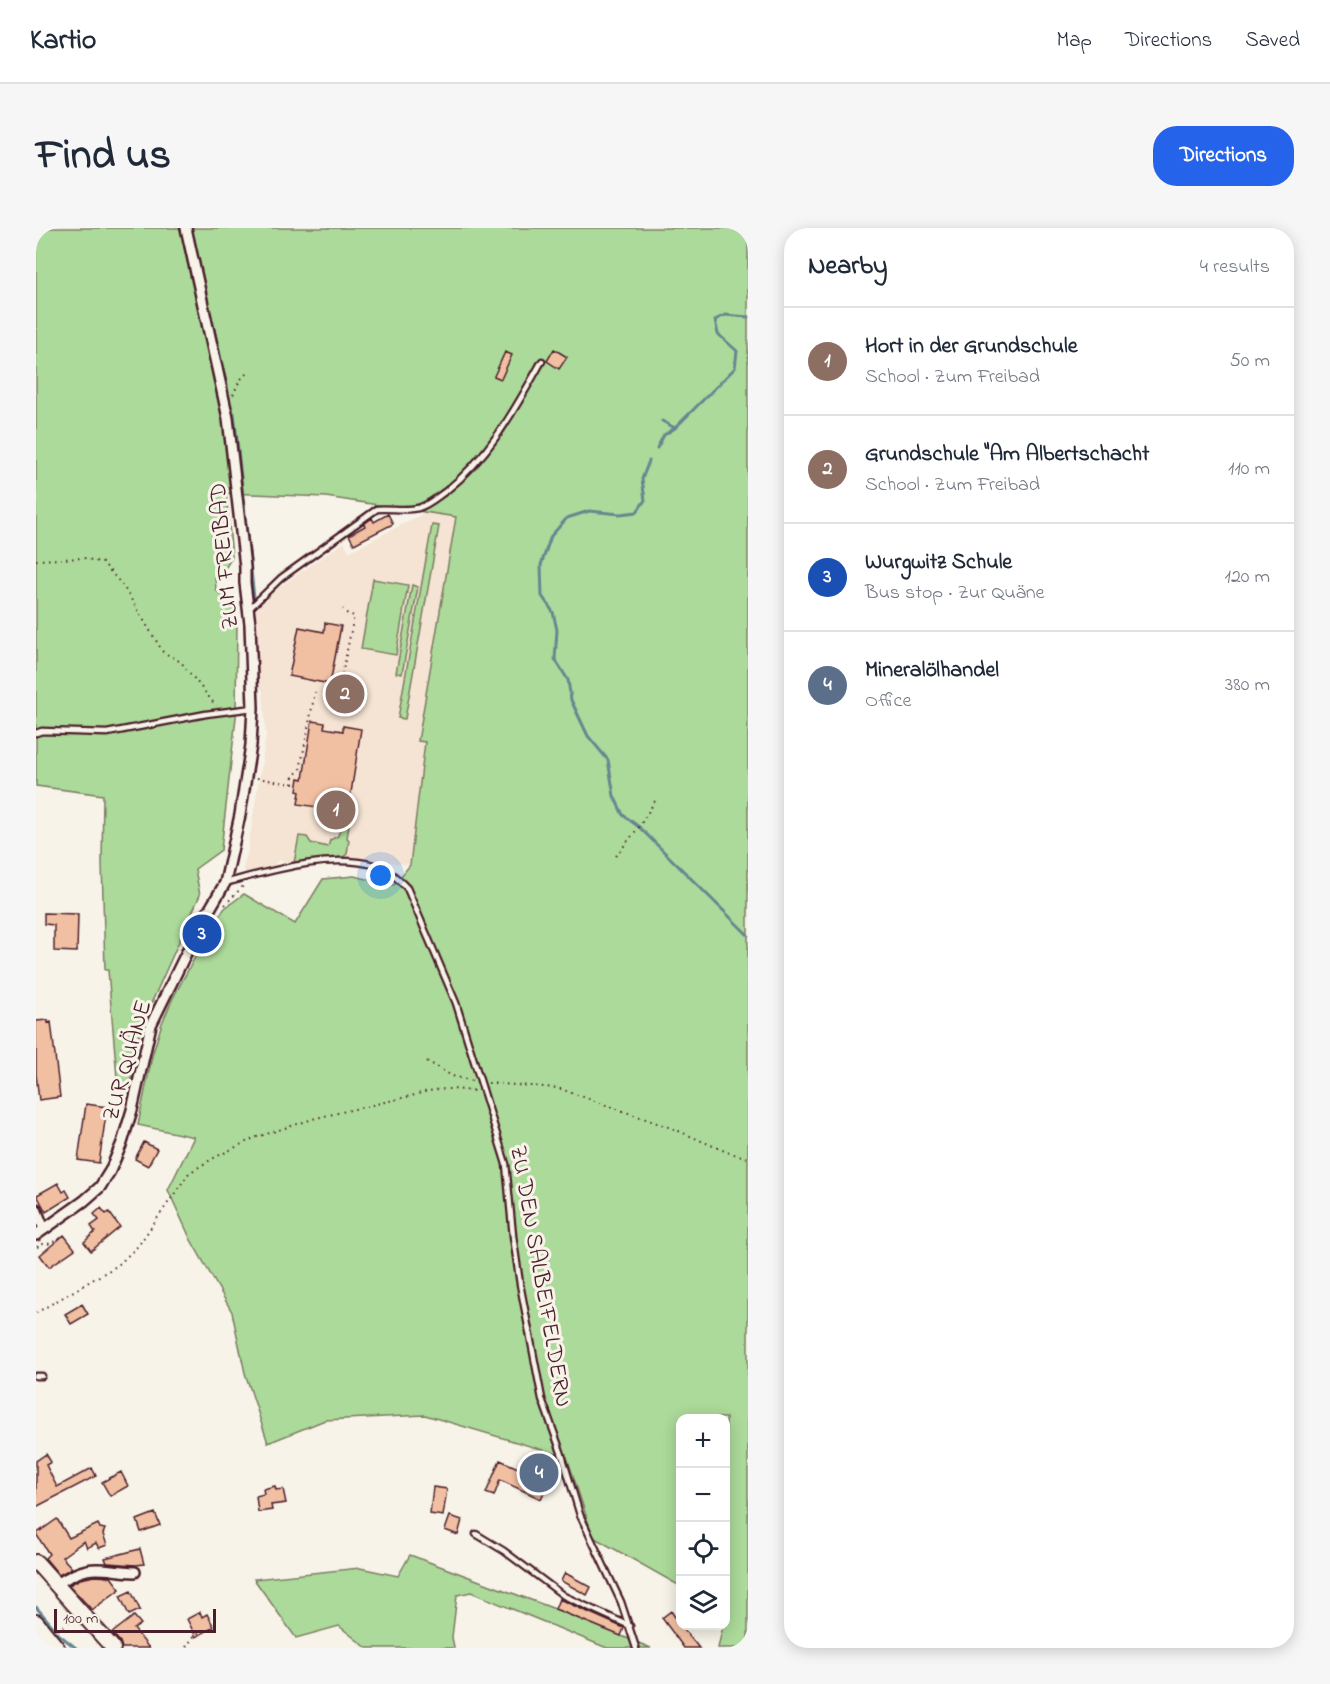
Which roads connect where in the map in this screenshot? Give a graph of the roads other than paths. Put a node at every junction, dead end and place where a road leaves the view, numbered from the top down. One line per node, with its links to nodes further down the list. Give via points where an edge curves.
1 (186, 228): 3 (street, ZUM FREIBAD, via 228,418)
2 (542, 361): 3 (lane, via 493,444 463,477 420,507 401,511 377,509 281,578)
3 (249, 609): 4 (street, ZUM FREIBAD)
4 (253, 708): 5 (lane, via 107,733); 6 (street, ZUM FREIBAD, via 247,776)
5 (36, 734)
6 (225, 883): 8 (street, ZUR QUÄNE, via 151,1026 132,1110 114,1166 100,1187); 14 (lane, ZU DEN SALBEIFELDERN, via 324,862 377,866 395,875 416,904 456,1003 507,1164 520,1284 542,1399 580,1515)
7 (36, 1209): 8 (street, ZUR QUÄNE)
8 (40, 1232)
9 (476, 1534): 14 (lane, via 564,1596)
10 (36, 1562): 12 (street)
11 (135, 1572): 12 (street, via 95,1568 73,1573)
12 (57, 1584): 16 (street)
13 (36, 1622): 15 (street)
14 (630, 1626): 17 (lane, ZU DEN SALBEIFELDERN)
15 (57, 1648)
16 (113, 1648)
17 (636, 1648)

